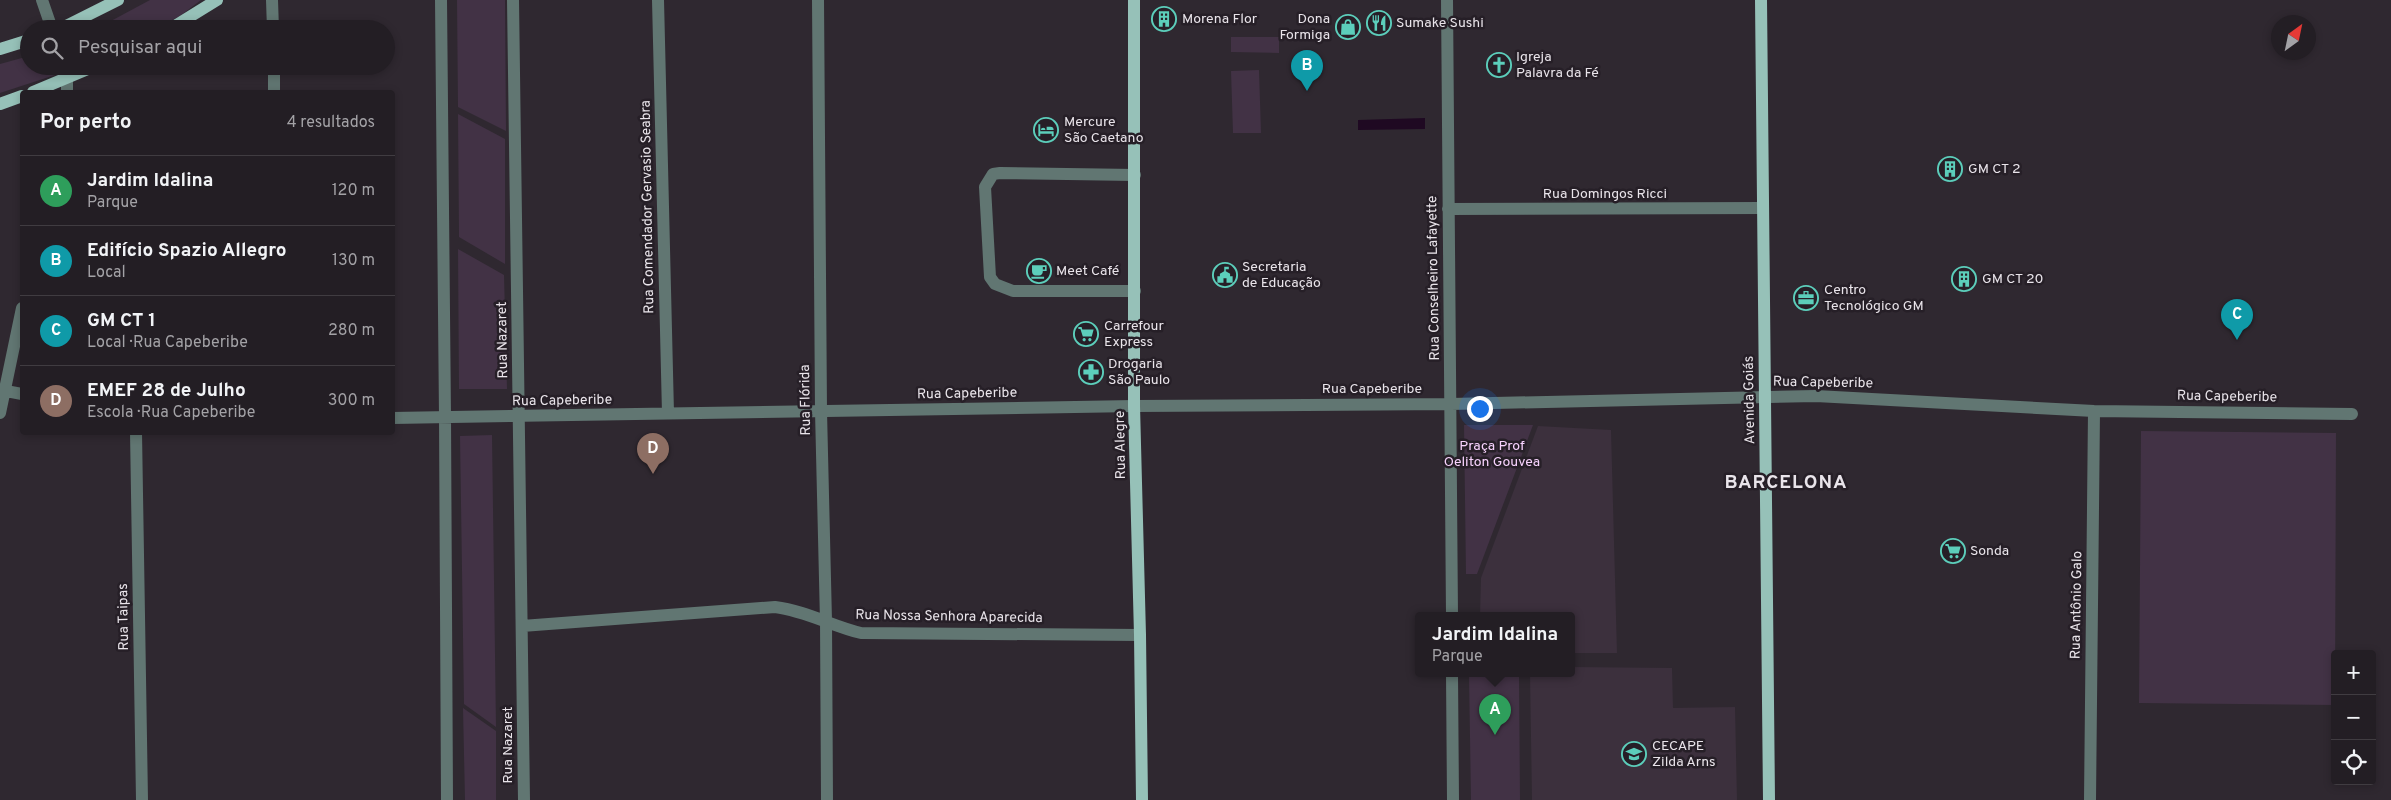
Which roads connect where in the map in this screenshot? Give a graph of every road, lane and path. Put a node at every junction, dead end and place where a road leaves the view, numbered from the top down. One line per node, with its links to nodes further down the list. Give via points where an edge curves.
1 (42, 0): 12 (street)
2 (118, 0): 13 (main road)
3 (216, 0): 14 (main road)
4 (272, 0): 15 (street)
5 (441, 0): 41 (street)
6 (513, 0): 42 (street, Rua Nazaret)
7 (658, 0): 38 (street, Rua Comendador Gervasio Seabra)
8 (818, 0): 36 (street, Rua Flórida)
9 (1134, 0): 26 (main road, Rua Alegre)
10 (1446, 0): 28 (street, Rua Conselheiro Lafayette)
11 (1761, 0): 27 (main road, Avenida Goiás)
12 (49, 20)
13 (78, 20)
14 (184, 20)
15 (273, 20)
16 (20, 43): 17 (main road)
17 (0, 49)
18 (61, 75): 21 (main road)
19 (66, 75): 22 (street)
20 (274, 75): 23 (street)
21 (36, 90)
22 (67, 90)
23 (274, 90)
24 (20, 97): 25 (main road)
25 (0, 104)
26 (1135, 175): 29 (main road, Rua Alegre); 29 (street, via 1000,173 993,174 986,187 990,276 995,284 1013,291)
27 (1763, 208): 28 (street, Rua Domingos Ricci); 33 (main road, Avenida Goiás)
28 (1448, 209): 34 (street, Rua Conselheiro Lafayette)
29 (1136, 290): 35 (main road, Rua Alegre)
30 (20, 316): 31 (street)
31 (2, 390): 32 (street); 39 (street)
32 (20, 394)
33 (1765, 397): 34 (street, Rua Capeberibe); 37 (street, Rua Capeberibe, via 1816,396); 56 (main road, Avenida Goiás)
34 (1451, 404): 35 (street, Rua Capeberibe); 45 (street, Rua Conselheiro Lafayette)
35 (1134, 406): 36 (street, Rua Capeberibe); 48 (main road, Rua Alegre)
36 (821, 411): 38 (street, Rua Capeberibe); 46 (street, Rua Flórida)
37 (2094, 411): 40 (street, Rua Capeberibe); 57 (street, Rua Antônio Galo)
38 (668, 413): 42 (street, Rua Capeberibe)
39 (0, 414)
40 (2352, 414)
41 (446, 416): 42 (street, Rua Capeberibe); 43 (street, Rua Capeberibe); 51 (street)
42 (520, 417): 47 (street, Rua Nazaret)
43 (395, 418)
44 (136, 435): 50 (street, Rua Taipas)
45 (1452, 612)
46 (826, 621): 47 (street, Rua Nossa Senhora Aparecida, via 775,607); 48 (street, Rua Nossa Senhora Aparecida, via 861,632); 53 (street, Rua Flórida)
47 (522, 626): 52 (street, Rua Nazaret)
48 (1140, 634): 54 (main road, Rua Alegre)
49 (1452, 677): 55 (street)
50 (142, 800)
51 (446, 800)
52 (524, 800)
53 (826, 800)
54 (1142, 800)
55 (1453, 800)
56 (1769, 800)
57 (2090, 800)

